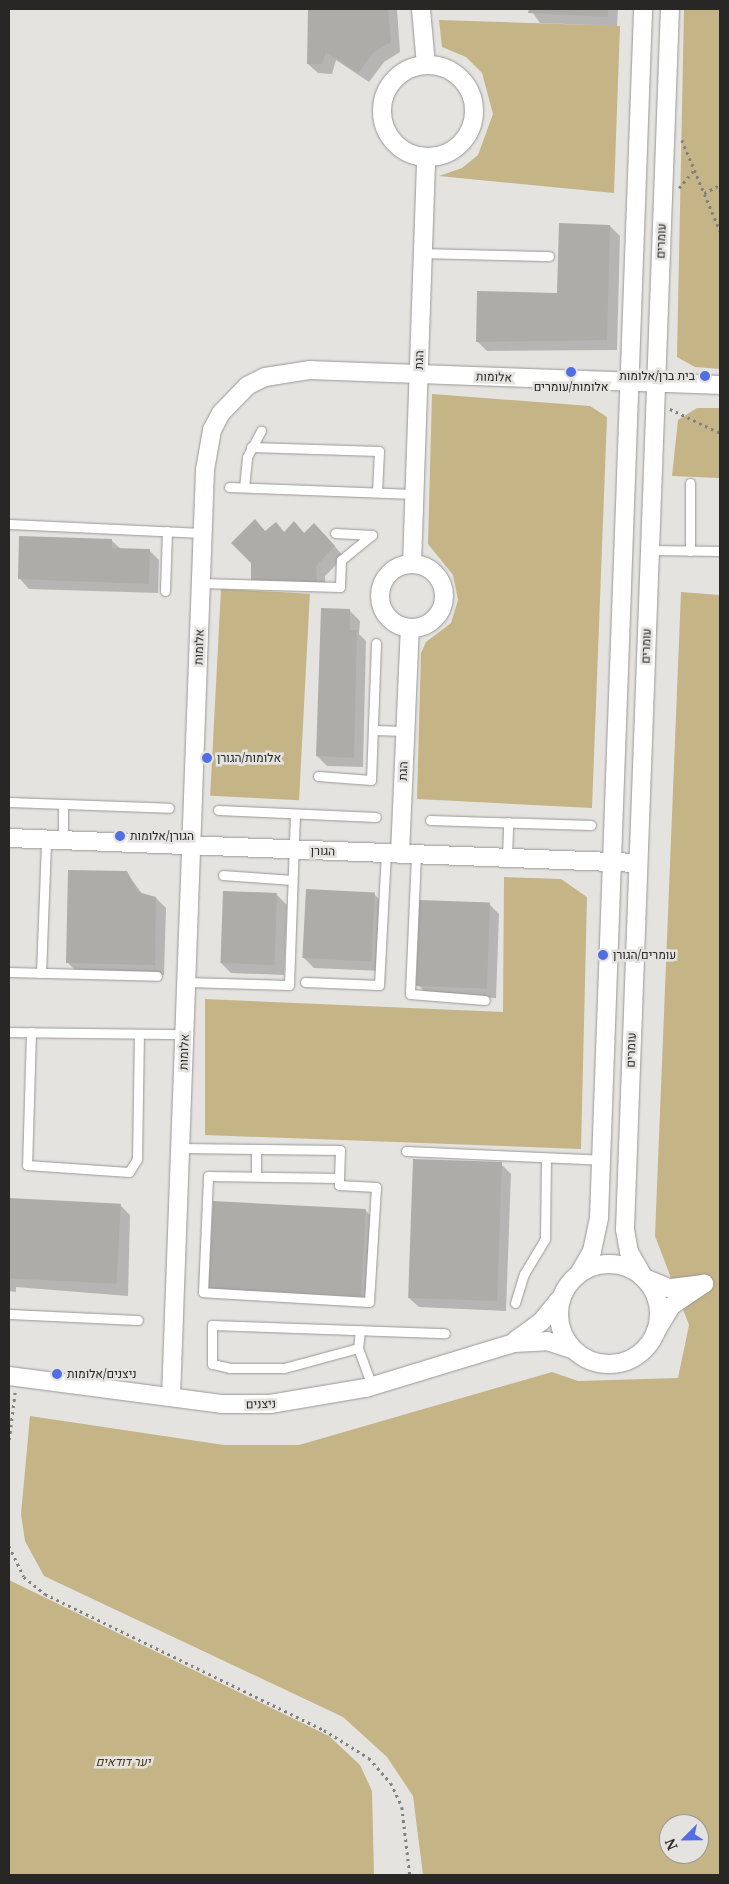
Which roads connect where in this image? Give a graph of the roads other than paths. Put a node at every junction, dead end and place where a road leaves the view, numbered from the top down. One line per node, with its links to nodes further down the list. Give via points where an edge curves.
1 (421, 9): 4 (street)
2 (643, 9): 9 (street)
3 (670, 9): 10 (street, עומרים)
4 (426, 65): 5 (street, via 395,79 382,111 386,129 396,144); 5 (street, via 445,68 460,78 470,93 474,111 471,128 461,143 446,153)
5 (426, 157): 6 (street, הגת)
6 (423, 253): 7 (lane); 8 (street, הגת)
7 (549, 256)
8 (419, 374): 9 (street, אלומות); 18 (street, הגת); 21 (street, אלומות, via 302,370 265,377 247,386 233,398 212,430 205,470)
9 (629, 382): 10 (street, אלומות); 49 (street)
10 (656, 382): 11 (street, אלומות); 23 (street, עומרים)
11 (720, 385)
12 (261, 431): 13 (lane)
13 (250, 447): 16 (lane); 17 (lane, via 379,451)
14 (690, 483): 24 (lane)
15 (229, 487): 16 (lane)
16 (244, 487): 17 (lane)
17 (377, 492): 18 (lane)
18 (414, 494): 26 (street, הגת)
19 (9, 524): 20 (lane)
20 (167, 532): 21 (lane); 28 (lane)
21 (203, 533): 27 (street, אלומות)
22 (335, 533): 27 (lane, via 372,535 341,560 340,587)
23 (650, 550): 24 (lane); 50 (street, עומרים)
24 (690, 551): 25 (lane)
25 (720, 551)
26 (412, 564): 29 (street, via 388,574 380,596 389,620); 29 (street, via 434,573 444,596 435,619)
27 (201, 583): 45 (street, אלומות)
28 (165, 591)
29 (410, 628): 32 (street, הגת)
30 (376, 642): 31 (lane)
31 (373, 730): 32 (lane); 33 (lane, via 371,780)
32 (405, 731): 47 (street, הגת)
33 (318, 776)
34 (9, 802): 35 (lane)
35 (62, 804): 36 (lane); 44 (lane)
36 (169, 808)
37 (218, 810): 38 (lane)
38 (295, 814): 39 (lane); 46 (lane)
39 (376, 817)
40 (430, 820): 41 (lane)
41 (508, 822): 42 (lane); 48 (lane)
42 (591, 825)
43 (9, 838): 44 (street, הגורן)
44 (54, 840): 45 (street, הגורן); 54 (lane)
45 (191, 846): 46 (street, הגורן); 56 (street, אלומות)
46 (294, 850): 47 (street, הגורן); 52 (lane)
47 (401, 854): 48 (street, הגורן); 57 (lane, via 379,985); 58 (lane, via 410,994)
48 (507, 858): 49 (street, הגורן)
49 (612, 862): 50 (street, הגורן); 67 (street)
50 (638, 864): 71 (street, עומרים, via 625,1229 629,1252)
51 (223, 875): 52 (lane)
52 (292, 880): 56 (lane, via 289,985)
53 (9, 972): 54 (lane)
54 (41, 973): 55 (lane)
55 (157, 976)
56 (186, 982): 62 (street, אלומות)
57 (306, 982)
58 (485, 1000)
59 (9, 1032): 60 (lane)
60 (31, 1032): 61 (lane); 61 (lane, via 27,1164 129,1172 137,1159)
61 (139, 1034): 62 (lane)
62 (184, 1034): 63 (street, אלומות)
63 (180, 1148): 64 (lane); 84 (street, אלומות)
64 (256, 1149): 68 (lane); 69 (lane, via 340,1150)
65 (406, 1151): 66 (lane)
66 (546, 1158): 67 (lane); 73 (lane, via 545,1239 524,1274)
67 (601, 1160): 70 (street, via 596,1236)
68 (256, 1176): 69 (lane); 69 (lane, via 208,1176 203,1292 369,1302 376,1187 339,1185)
69 (339, 1178)
70 (580, 1272): 71 (street, via 609,1264 628,1267); 72 (street)
71 (644, 1278): 78 (street, via 658,1304); 78 (street, via 669,1288 704,1284 671,1306)
72 (562, 1295): 79 (street, ניצנים, via 536,1327); 81 (street, via 560,1324)
73 (515, 1303)
74 (9, 1314): 75 (lane)
75 (138, 1320)
76 (360, 1330): 77 (lane); 80 (lane); 80 (lane, via 212,1325 212,1364 230,1368 284,1368)
77 (445, 1333)
78 (655, 1333): 81 (street, via 637,1355 619,1363 600,1363)
79 (506, 1345): 81 (street, ניצנים, via 538,1340); 83 (street, ניצנים)
80 (358, 1348): 83 (lane)
81 (574, 1350)
82 (13, 1377): 84 (street, ניצנים)
83 (372, 1386): 84 (street, ניצנים, via 270,1404)
84 (171, 1398)

